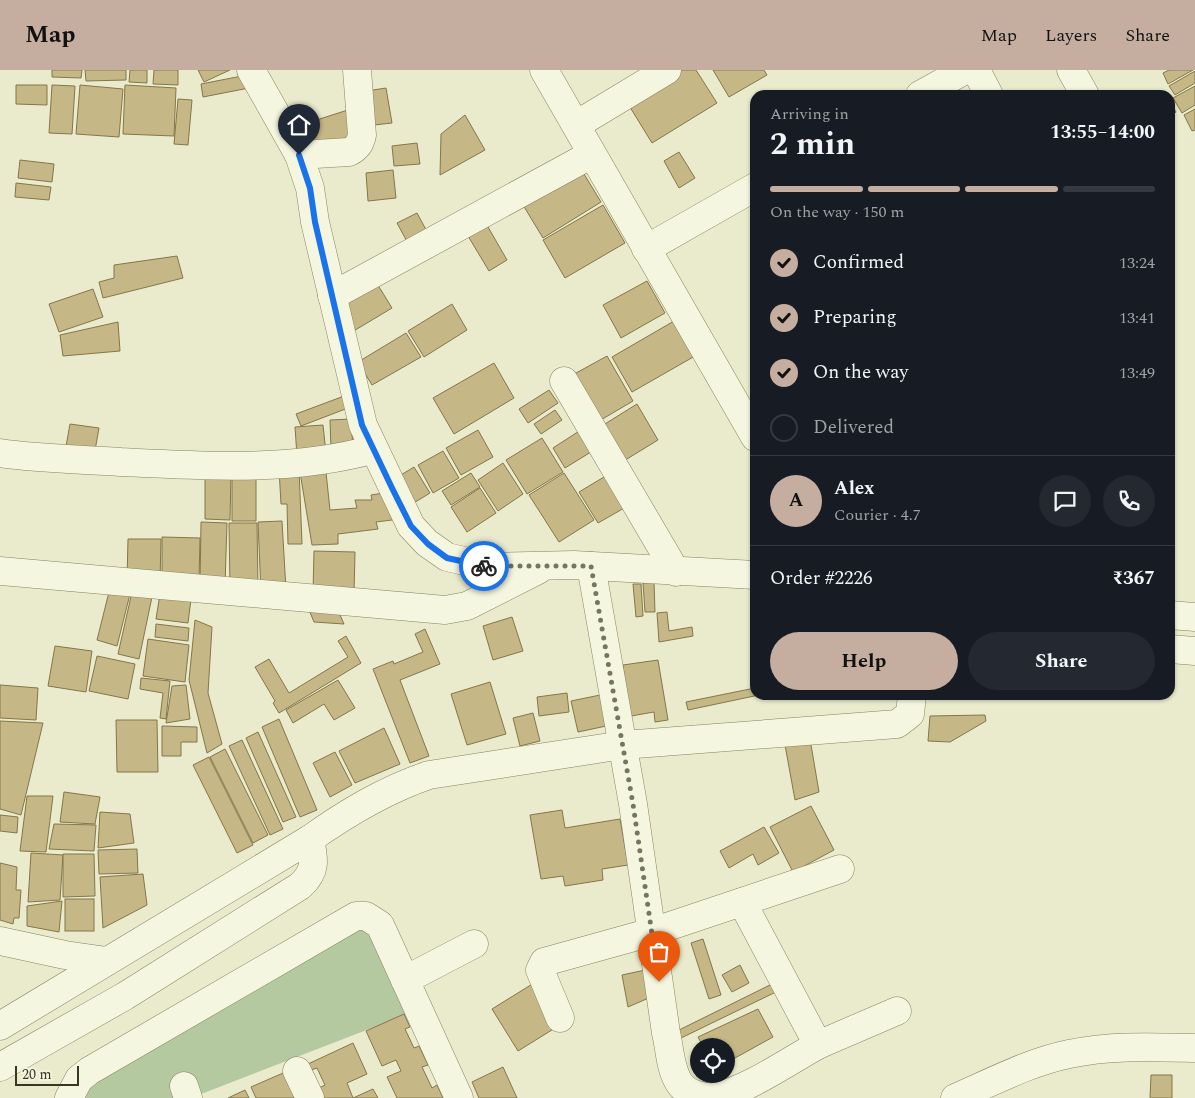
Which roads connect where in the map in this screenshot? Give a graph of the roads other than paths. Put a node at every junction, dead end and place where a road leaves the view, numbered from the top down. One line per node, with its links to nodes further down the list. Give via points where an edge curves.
1 (251, 70): 13 (street)
2 (357, 70): 13 (street, via 362,136 356,149)
3 (544, 70): 11 (street)
4 (667, 70): 11 (street)
5 (966, 70): 8 (street)
6 (976, 70): 9 (street)
7 (1071, 70): 10 (street)
8 (929, 90)
9 (986, 90)
10 (1082, 90)
11 (576, 125): 12 (street)
12 (592, 154): 15 (street); 16 (street)
13 (299, 155): 16 (street, via 310,188)
14 (750, 191): 15 (street)
15 (646, 249): 18 (street)
16 (332, 296): 19 (street, via 362,425)
17 (564, 381): 24 (street)
18 (750, 428)
19 (374, 449): 20 (street, via 344,458 231,466); 22 (street, via 411,526 447,558 490,567)
20 (0, 453)
21 (591, 566): 22 (street); 24 (street); 31 (street)
22 (544, 567): 23 (street, via 467,606 446,610)
23 (0, 571)
24 (676, 572): 25 (street)
25 (750, 575)
26 (1175, 615): 27 (street)
27 (1195, 617)
28 (1175, 649): 29 (street)
29 (1195, 651)
30 (911, 700): 31 (street, via 910,714 897,724)
31 (623, 745): 32 (street, via 429,775 367,801); 35 (street)
32 (310, 838): 38 (street); 40 (street, via 314,858 312,869 309,878 300,886)
33 (840, 869): 34 (street)
34 (742, 902): 35 (street); 44 (street)
35 (652, 932): 42 (street, via 541,964 540,970); 48 (street, via 666,1033 681,1086 698,1096)
36 (0, 941): 38 (street, via 65,955)
37 (474, 944): 39 (street)
38 (115, 956): 40 (street); 43 (street)
39 (405, 980): 49 (street, via 380,925 366,916 356,916 89,1071 79,1078); 51 (street)
40 (141, 985): 46 (street)
41 (897, 1011): 44 (street)
42 (560, 1018)
43 (0, 1026)
44 (818, 1045): 48 (street)
45 (1195, 1048): 52 (street, via 1124,1046 1068,1054 1035,1064)
46 (0, 1067)
47 (297, 1071): 50 (street)
48 (747, 1092)
49 (69, 1098)
50 (310, 1098)
51 (459, 1098)
52 (955, 1098)

